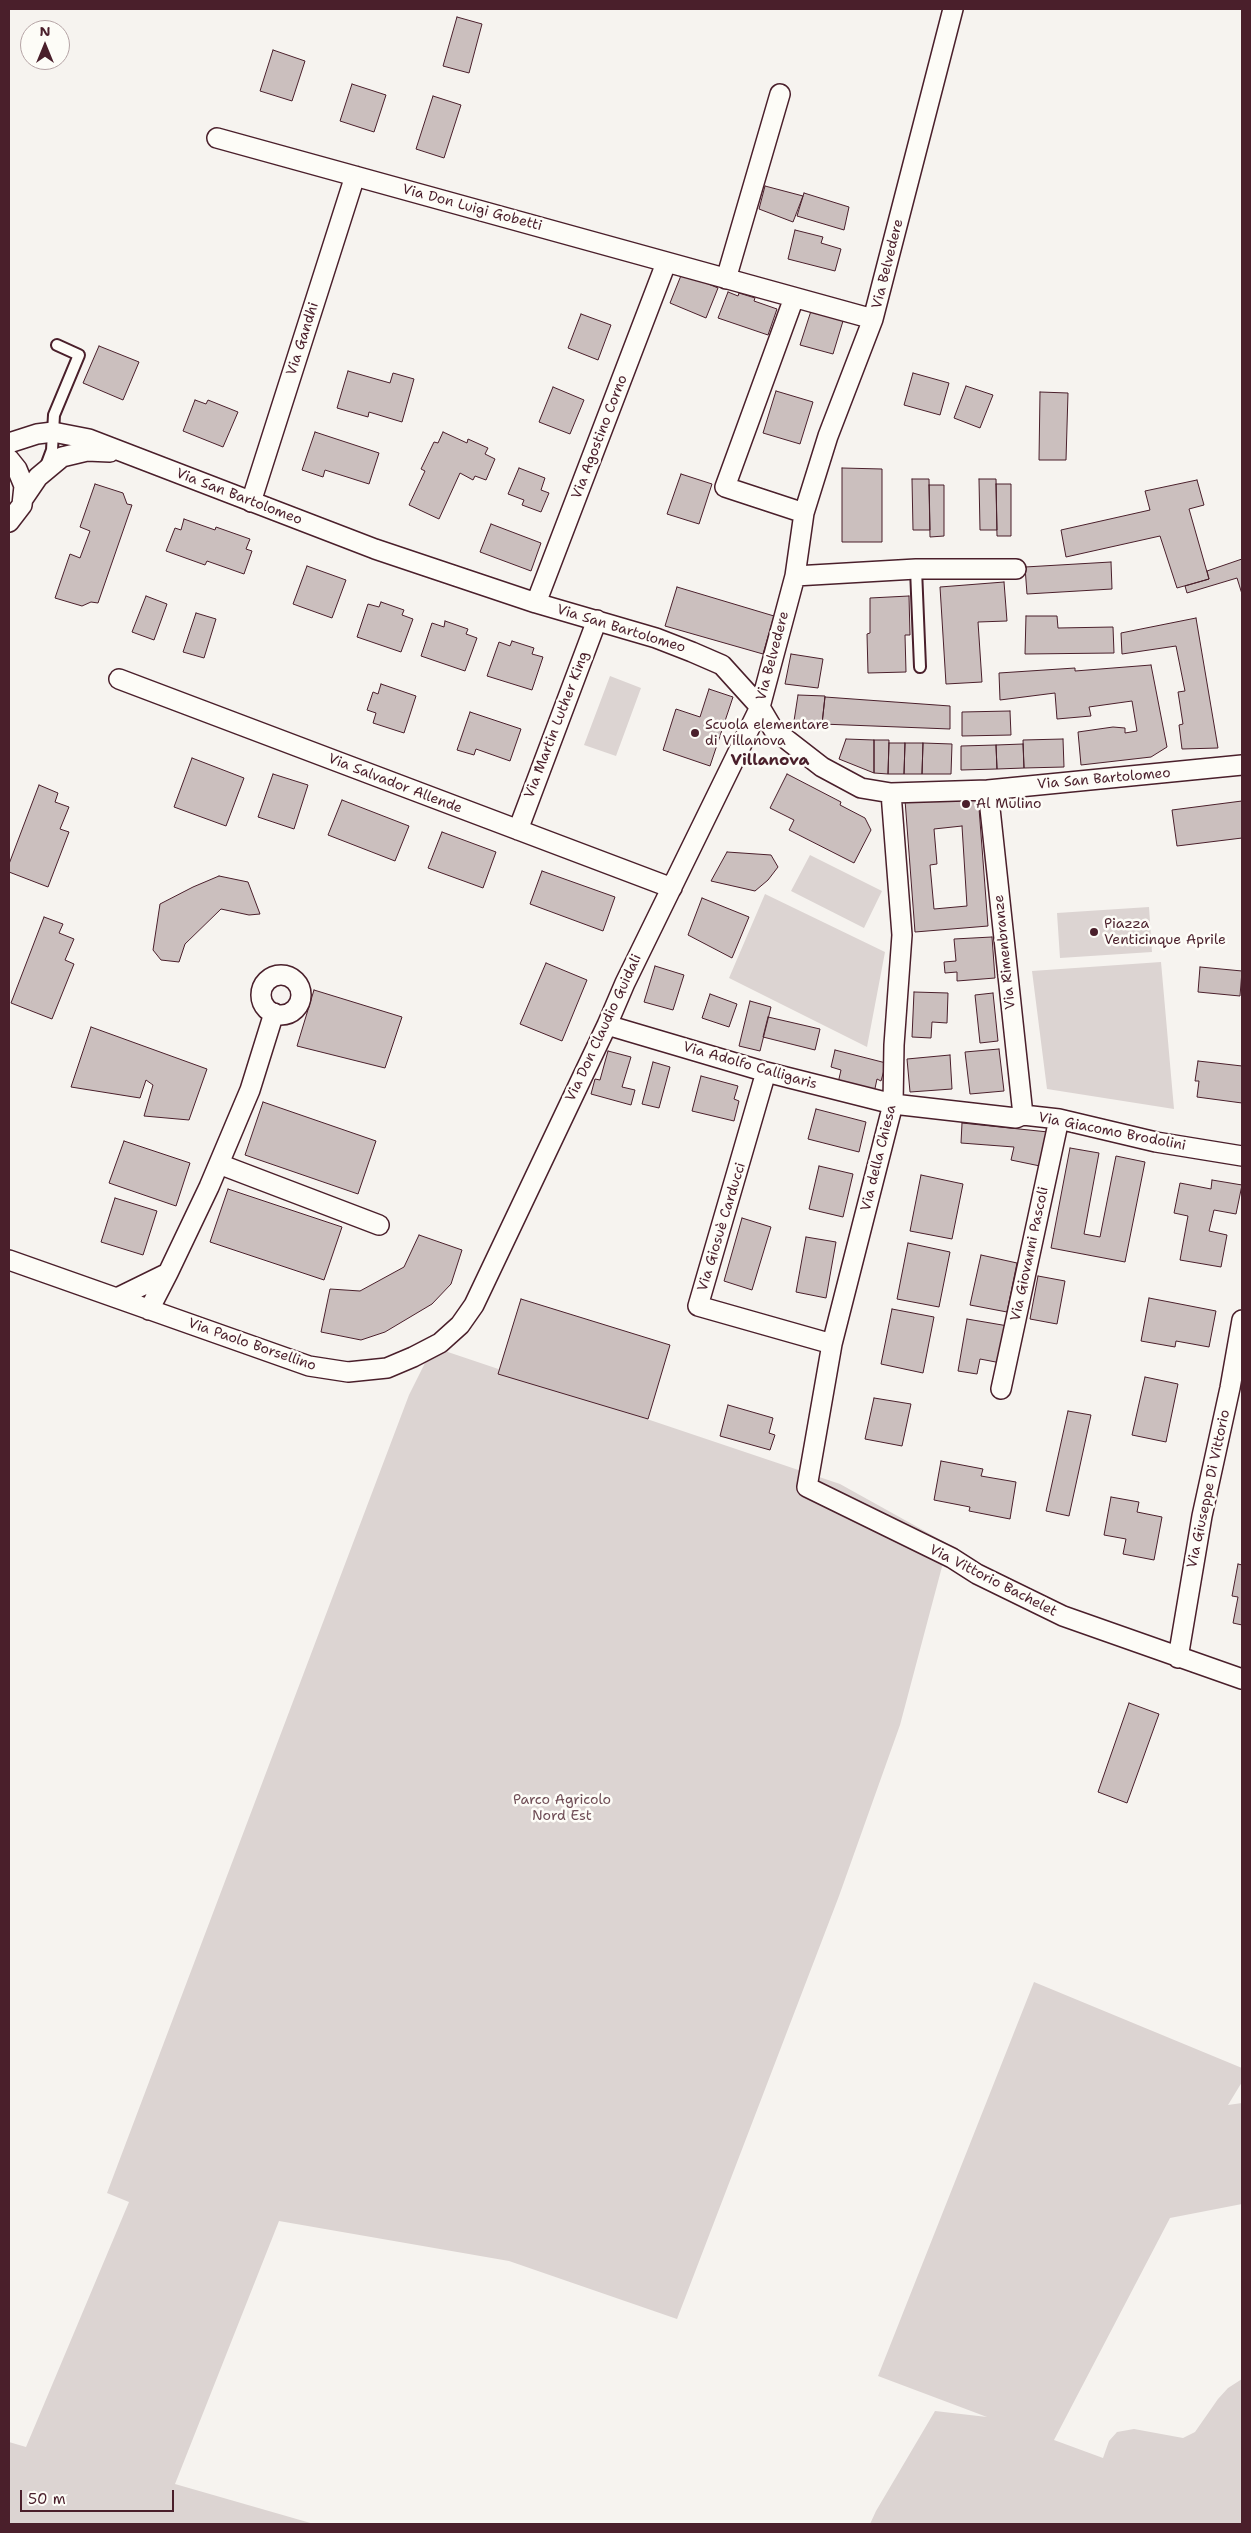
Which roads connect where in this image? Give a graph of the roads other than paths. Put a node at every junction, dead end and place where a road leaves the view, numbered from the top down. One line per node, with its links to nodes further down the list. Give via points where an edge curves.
1 (954, 9): 8 (street, Via Belvedere)
2 (780, 94): 6 (street)
3 (217, 138): 4 (street, Via Don Luigi Gobetti)
4 (355, 176): 6 (street, Via Don Luigi Gobetti); 15 (street, Via Gandhi)
5 (663, 271): 22 (street, Via Agostino Corno)
6 (726, 279): 8 (street, Via Don Luigi Gobetti)
7 (791, 306): 17 (street, via 725,487)
8 (873, 319): 17 (street, Via Belvedere, via 828,436)
9 (57, 345): 10 (lane, via 79,354 54,415)
10 (53, 432): 11 (street, Via San Bartolomeo); 12 (street, Via San Bartolomeo, via 89,439); 14 (lane, via 52,450)
11 (9, 443)
12 (124, 453): 14 (street, Via San Bartolomeo, via 78,452 62,457); 15 (street, Via San Bartolomeo)
13 (9, 459): 16 (street, via 21,474 24,486)
14 (45, 469): 16 (street, Via San Bartolomeo)
15 (251, 502): 22 (street, Via San Bartolomeo, via 375,549)
16 (17, 510): 18 (street)
17 (804, 513): 21 (street, Via Belvedere)
18 (9, 539)
19 (916, 569): 20 (street); 21 (street); 24 (lane)
20 (1016, 570)
21 (795, 576): 26 (street, Via Belvedere)
22 (536, 603): 23 (street, Via San Bartolomeo)
23 (597, 620): 26 (street, Via San Bartolomeo, via 656,638 722,664); 30 (street, Via Martin Luther King)
24 (920, 667)
25 (119, 679): 30 (street, Via Salvador Allende)
26 (760, 707): 29 (street, Via San Bartolomeo, via 773,730 822,767 861,788); 31 (street, Via Don Claudio Guidali)
27 (1242, 765): 28 (street, Via San Bartolomeo)
28 (988, 790): 29 (street, Via San Bartolomeo); 36 (street, Via Rimenbranze)
29 (891, 793): 35 (street, Via della Chiesa, via 902,935)
30 (518, 830): 31 (street, Via Salvador Allende)
31 (672, 888): 33 (street, Via Don Claudio Guidali, via 624,983)
32 (274, 1014): 39 (street, via 250,1090)
33 (607, 1025): 34 (street, Via Adolfo Calligaris); 46 (street, Via Don Claudio Guidali, via 474,1305 460,1325)
34 (766, 1072): 35 (street, Via Adolfo Calligaris); 47 (street, Via Giosuè Carducci, via 698,1306)
35 (893, 1104): 36 (street, Via Giacomo Brodolini, via 1016,1118); 47 (street, Via della Chiesa)
36 (1024, 1115): 37 (street, Via Giacomo Brodolini)
37 (1059, 1119): 38 (street, Via Giacomo Brodolini, via 1156,1142); 48 (street, Via Giovanni Pascoli)
38 (1242, 1156)
39 (219, 1164): 40 (street); 42 (street)
40 (379, 1225)
41 (9, 1260): 43 (street, Via Paolo Borsellino)
42 (168, 1273): 43 (street); 44 (street)
43 (117, 1298): 44 (street, Via Paolo Borsellino)
44 (149, 1310): 46 (street, Via Paolo Borsellino, via 309,1366 348,1372 387,1368)
45 (1242, 1320): 50 (street, Via Giuseppe Di Vittorio, via 1202,1516)
46 (440, 1343)
47 (832, 1344): 49 (street, Via della Chiesa)
48 (1001, 1389)
49 (807, 1488): 50 (street, Via Vittorio Bachelet, via 952,1558 1044,1608)
50 (1178, 1658): 51 (street, Via Vittorio Bachelet)
51 (1242, 1679)

